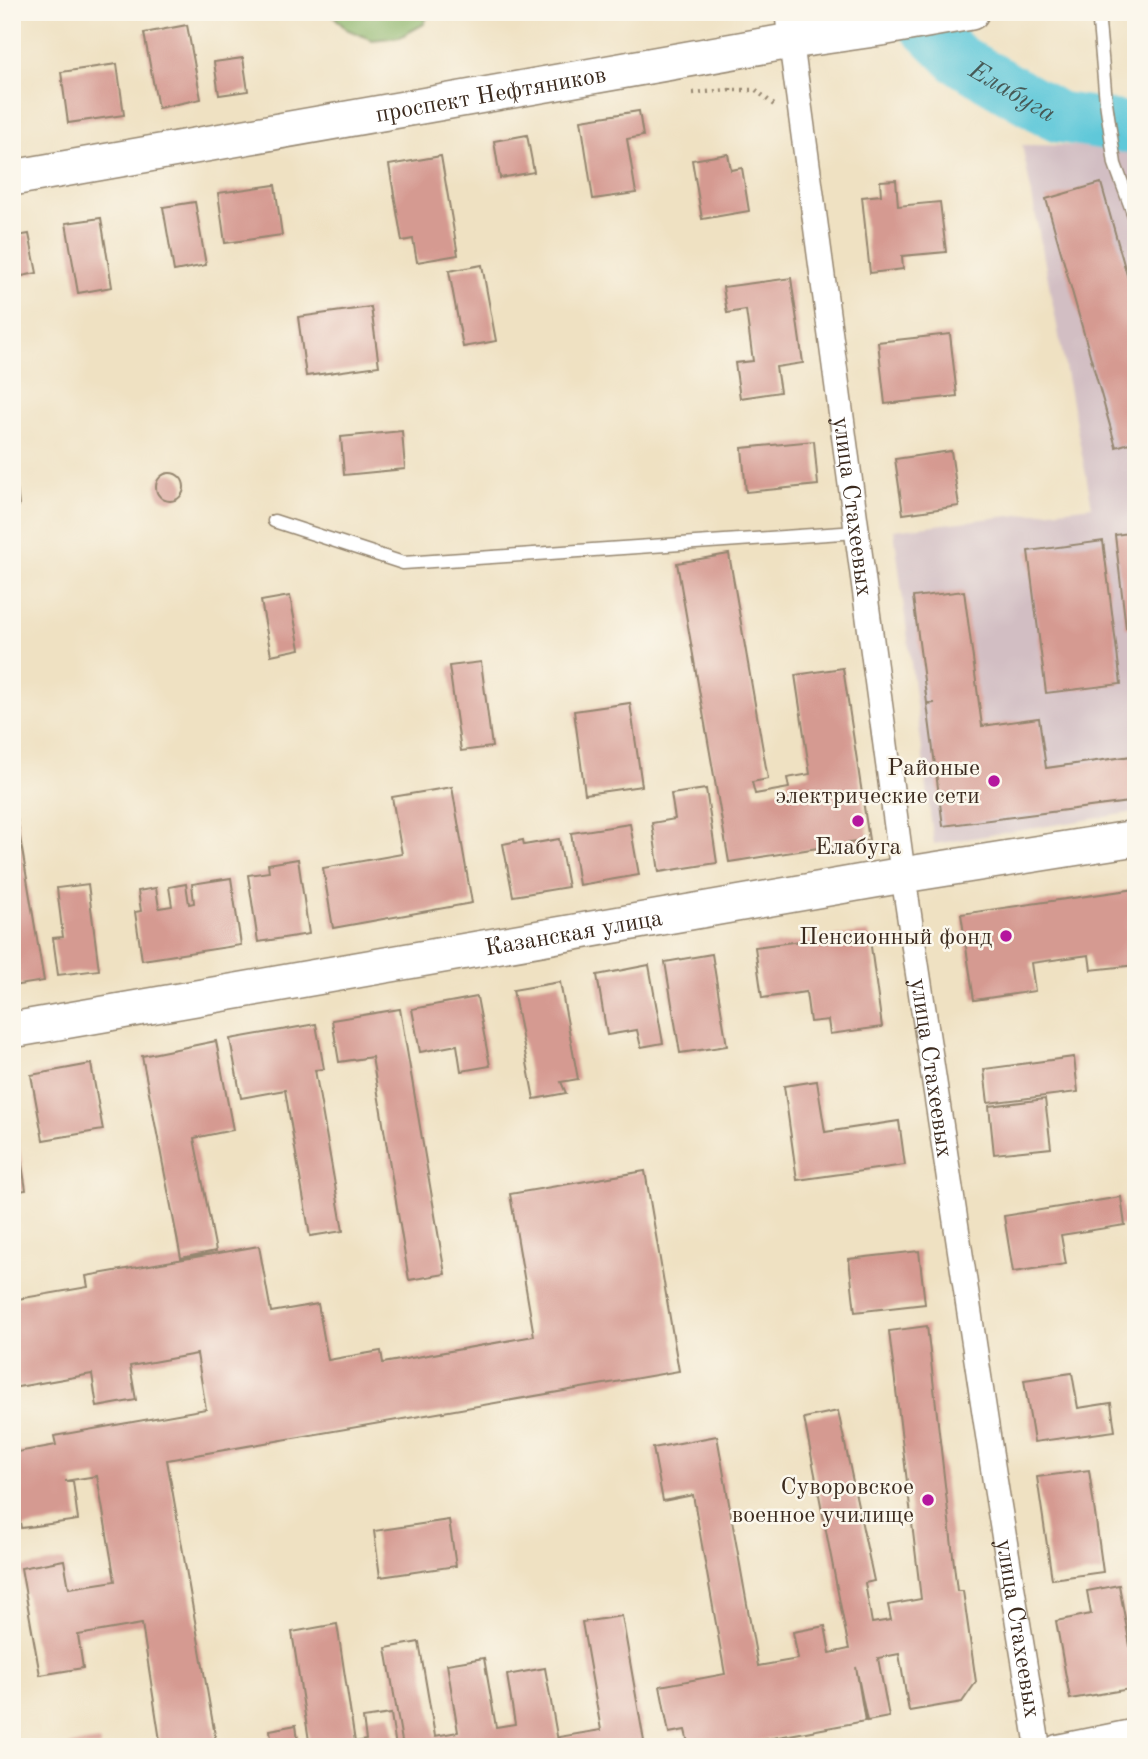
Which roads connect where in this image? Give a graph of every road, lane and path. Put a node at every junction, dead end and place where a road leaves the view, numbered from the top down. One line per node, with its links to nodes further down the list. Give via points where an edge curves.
1 (971, 12): 3 (street, проспект Нефтяников, via 881,28)
2 (1098, 12): 5 (lane, via 1115,164)
3 (789, 27): 4 (street, проспект Нефтяников); 7 (street, улица Стахеевых)
4 (12, 178)
5 (1136, 221)
6 (274, 521): 7 (lane, via 403,563)
7 (857, 532): 9 (street, улица Стахеевых)
8 (1136, 838): 9 (street, Казанская улица)
9 (903, 875): 10 (street, Казанская улица); 12 (street, улица Стахеевых)
10 (12, 1030)
11 (1136, 1731): 13 (street)
12 (1038, 1747)
13 (1057, 1747)

